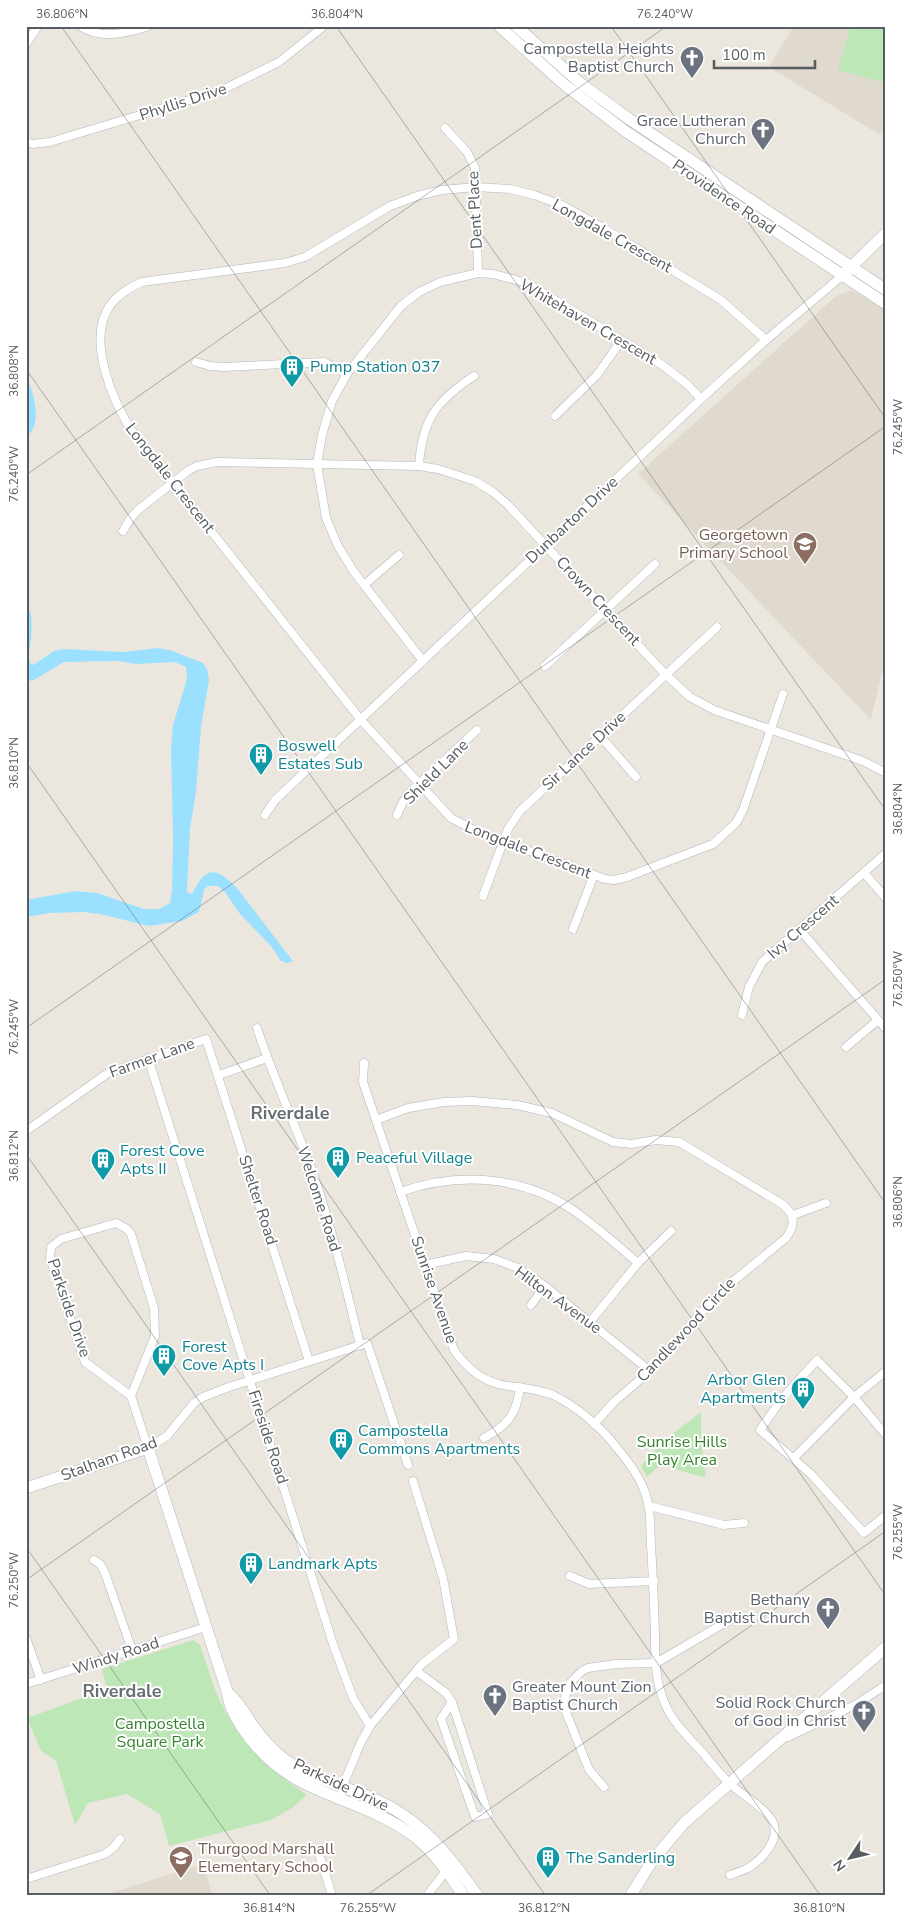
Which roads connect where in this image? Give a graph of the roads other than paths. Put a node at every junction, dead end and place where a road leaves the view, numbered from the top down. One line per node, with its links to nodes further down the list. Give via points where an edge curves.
1 (38, 26): 7 (street)
2 (80, 26): 3 (street, via 94,32 115,34)
3 (149, 26)
4 (324, 26): 9 (street, Phyllis Drive, via 279,62 220,91 72,137 42,144)
5 (499, 26): 14 (main road, Providence Road, via 605,116)
6 (516, 26): 12 (main road, Providence Road, via 570,74 629,119)
7 (26, 44)
8 (445, 128): 10 (street, Dent Place, via 475,168)
9 (27, 143)
10 (476, 187): 13 (street, Dent Place); 18 (street, Longdale Crescent, via 510,189 562,206 700,286 741,316); 26 (street, Longdale Crescent, via 442,190 390,206 305,257 285,263 142,282 117,298 105,314 101,331 109,383 123,418)
11 (886, 233): 12 (main road, Dunbarton Drive)
12 (850, 268): 14 (main road, Dunbarton Drive); 15 (main road, Providence Road)
13 (478, 273): 17 (street, Whitehaven Crescent, via 527,284); 20 (street, Whitehaven Crescent, via 440,282 401,306)
14 (842, 276): 16 (main road, Providence Road); 18 (street, Dunbarton Drive)
15 (886, 290)
16 (886, 304)
17 (621, 340): 22 (street, Whitehaven Crescent, via 672,372); 23 (street, via 598,375)
18 (766, 340): 22 (street, Dunbarton Drive)
19 (196, 362): 20 (street, via 224,367 324,362)
20 (347, 374): 24 (street, Whitehaven Crescent, via 332,401)
21 (474, 376): 25 (street, via 443,399 432,414 421,445)
22 (701, 399): 28 (street, Dunbarton Drive)
23 (555, 416)
24 (317, 464): 25 (street, Crown Crescent); 26 (street, Crown Crescent, via 212,463 189,470); 31 (street, Whitehaven Crescent, via 331,533)
25 (419, 466): 28 (street, Crown Crescent, via 476,481 508,505)
26 (173, 483): 27 (street, Crown Crescent, via 138,510); 38 (street, Longdale Crescent)
27 (123, 531)
28 (546, 544): 32 (street, Crown Crescent); 34 (street, Dunbarton Drive)
29 (399, 555): 31 (street)
30 (655, 564): 32 (street)
31 (364, 585): 34 (street, Whitehaven Crescent)
32 (606, 608): 35 (street); 36 (street, Crown Crescent)
33 (717, 627): 36 (street, Sir Lance Drive)
34 (423, 661): 38 (street, Dunbarton Drive)
35 (545, 666)
36 (665, 674): 40 (street, Crown Crescent, via 703,705); 41 (street, Sir Lance Drive)
37 (783, 694): 40 (street, Longdale Crescent)
38 (361, 720): 44 (street, Longdale Crescent); 45 (street, Dunbarton Drive, via 275,800)
39 (477, 730): 44 (street, Shield Lane)
40 (772, 730): 42 (street, Crown Crescent, via 863,761); 50 (street, Longdale Crescent, via 743,810 736,823 714,844 627,877 614,880)
41 (601, 736): 43 (street); 47 (street, Sir Lance Drive, via 527,804 514,820)
42 (886, 773)
43 (636, 777)
44 (420, 784): 46 (street, Shield Lane, via 403,802); 47 (street, Longdale Crescent, via 459,823)
45 (265, 815)
46 (398, 816)
47 (504, 842): 50 (street, Longdale Crescent); 51 (street, Sir Lance Drive)
48 (886, 853): 49 (street, Ivy Crescent)
49 (864, 873): 52 (street); 54 (street, Ivy Crescent)
50 (594, 875): 53 (street)
51 (483, 896)
52 (886, 898)
53 (573, 929)
54 (800, 930): 55 (street, Ivy Crescent, via 762,962 749,987); 56 (street)
55 (742, 1015)
56 (877, 1021): 58 (street); 60 (street)
57 (257, 1028): 62 (street, Welcome Road)
58 (886, 1030)
59 (206, 1039): 61 (street, Farmer Lane); 64 (street, Shelter Road)
60 (846, 1047)
61 (148, 1058): 66 (street, Farmer Lane, via 101,1077); 80 (street, Fireside Road)
62 (267, 1058): 64 (street); 76 (street, Welcome Road, via 330,1227)
63 (364, 1063): 65 (street, Sunrise Avenue, via 363,1082)
64 (219, 1075): 77 (street, Shelter Road)
65 (376, 1120): 67 (street, Sunrise Avenue); 69 (street, via 408,1108 444,1102 501,1102 533,1108 552,1113 613,1142 679,1142 782,1204)
66 (26, 1131)
67 (400, 1192): 71 (street, via 434,1182 468,1179 521,1186 547,1195 571,1209); 72 (street, Sunrise Avenue)
68 (826, 1203): 69 (street)
69 (793, 1215): 79 (street, Candlewood Circle, via 794,1223 786,1238 714,1299)
70 (671, 1232): 71 (street)
71 (638, 1263): 75 (street)
72 (425, 1265): 73 (street, Hilton Avenue, via 466,1256 494,1259 518,1268); 81 (street, Sunrise Avenue, via 454,1350 461,1360 478,1376)
73 (546, 1286): 74 (street); 75 (street, Hilton Avenue)
74 (531, 1305)
75 (590, 1322): 79 (street, Hilton Avenue)
76 (360, 1345): 77 (street, Stalham Road); 89 (street, via 367,1343)
77 (309, 1361): 80 (street, Stalham Road)
78 (886, 1371): 83 (street)
79 (650, 1372): 84 (street, Candlewood Circle, via 615,1401)
80 (250, 1380): 87 (street, Stalham Road, via 203,1397 194,1403 167,1436); 109 (street, Fireside Road, via 334,1644 353,1698)
81 (520, 1388): 84 (street, Sunrise Avenue, via 552,1395); 86 (street, via 518,1403 505,1424)
82 (131, 1396): 82 (street, Parkside Drive, via 85,1362 50,1258 51,1247 60,1239 110,1224 122,1225 131,1234 155,1317 156,1336); 87 (street, Parkside Drive)
83 (854, 1398): 85 (street); 88 (street); 88 (street, via 817,1360 781,1400 760,1430)
84 (594, 1424): 92 (street, Sunrise Avenue, via 632,1468)
85 (886, 1435)
86 (484, 1438)
87 (148, 1448): 91 (main road, Stalham Road); 99 (main road, Parkside Drive)
88 (794, 1458): 93 (street, via 864,1533)
89 (408, 1465)
90 (413, 1481): 104 (street, via 443,1578 454,1639)
91 (26, 1488)
92 (649, 1506): 94 (street, via 724,1524); 97 (street, Sunrise Avenue)
93 (886, 1514)
94 (744, 1523)
95 (94, 1560): 102 (street, via 105,1573)
96 (570, 1576): 97 (street, via 589,1584)
97 (654, 1581): 103 (street, Sunrise Avenue)
98 (734, 1618): 103 (street)
99 (206, 1627): 102 (street, Windy Road); 113 (main road, Parkside Drive, via 229,1694 237,1700 254,1728 280,1755)
100 (26, 1638): 105 (street)
101 (886, 1647): 110 (main road)
102 (132, 1650): 105 (street, Windy Road)
103 (656, 1663): 111 (street, Sunrise Avenue, via 659,1687 666,1706); 112 (street, via 588,1668 576,1676 565,1697 566,1712 589,1770)
104 (416, 1671): 108 (street, via 446,1693); 109 (street)
105 (41, 1680): 106 (street, Windy Road)
106 (26, 1684)
107 (886, 1685): 110 (street, via 841,1712)
108 (452, 1702): 108 (street, via 441,1719 475,1817 488,1814)
109 (370, 1726): 113 (street)
110 (777, 1742): 111 (main road)
111 (728, 1783): 117 (street, Sunrise Avenue, via 771,1819 775,1836 762,1856 748,1868); 123 (main road, via 674,1833)
112 (604, 1787)
113 (340, 1793): 116 (main road, Parkside Drive, via 374,1799 402,1814 430,1836)
114 (120, 1839): 118 (street, via 105,1854)
115 (318, 1851): 120 (street)
116 (450, 1866): 119 (street); 121 (main road, Parkside Drive); 122 (main road, Parkside Drive)
117 (730, 1876)
118 (26, 1879)
119 (429, 1893)
120 (332, 1895)
121 (463, 1895)
122 (478, 1895)
123 (631, 1895)

